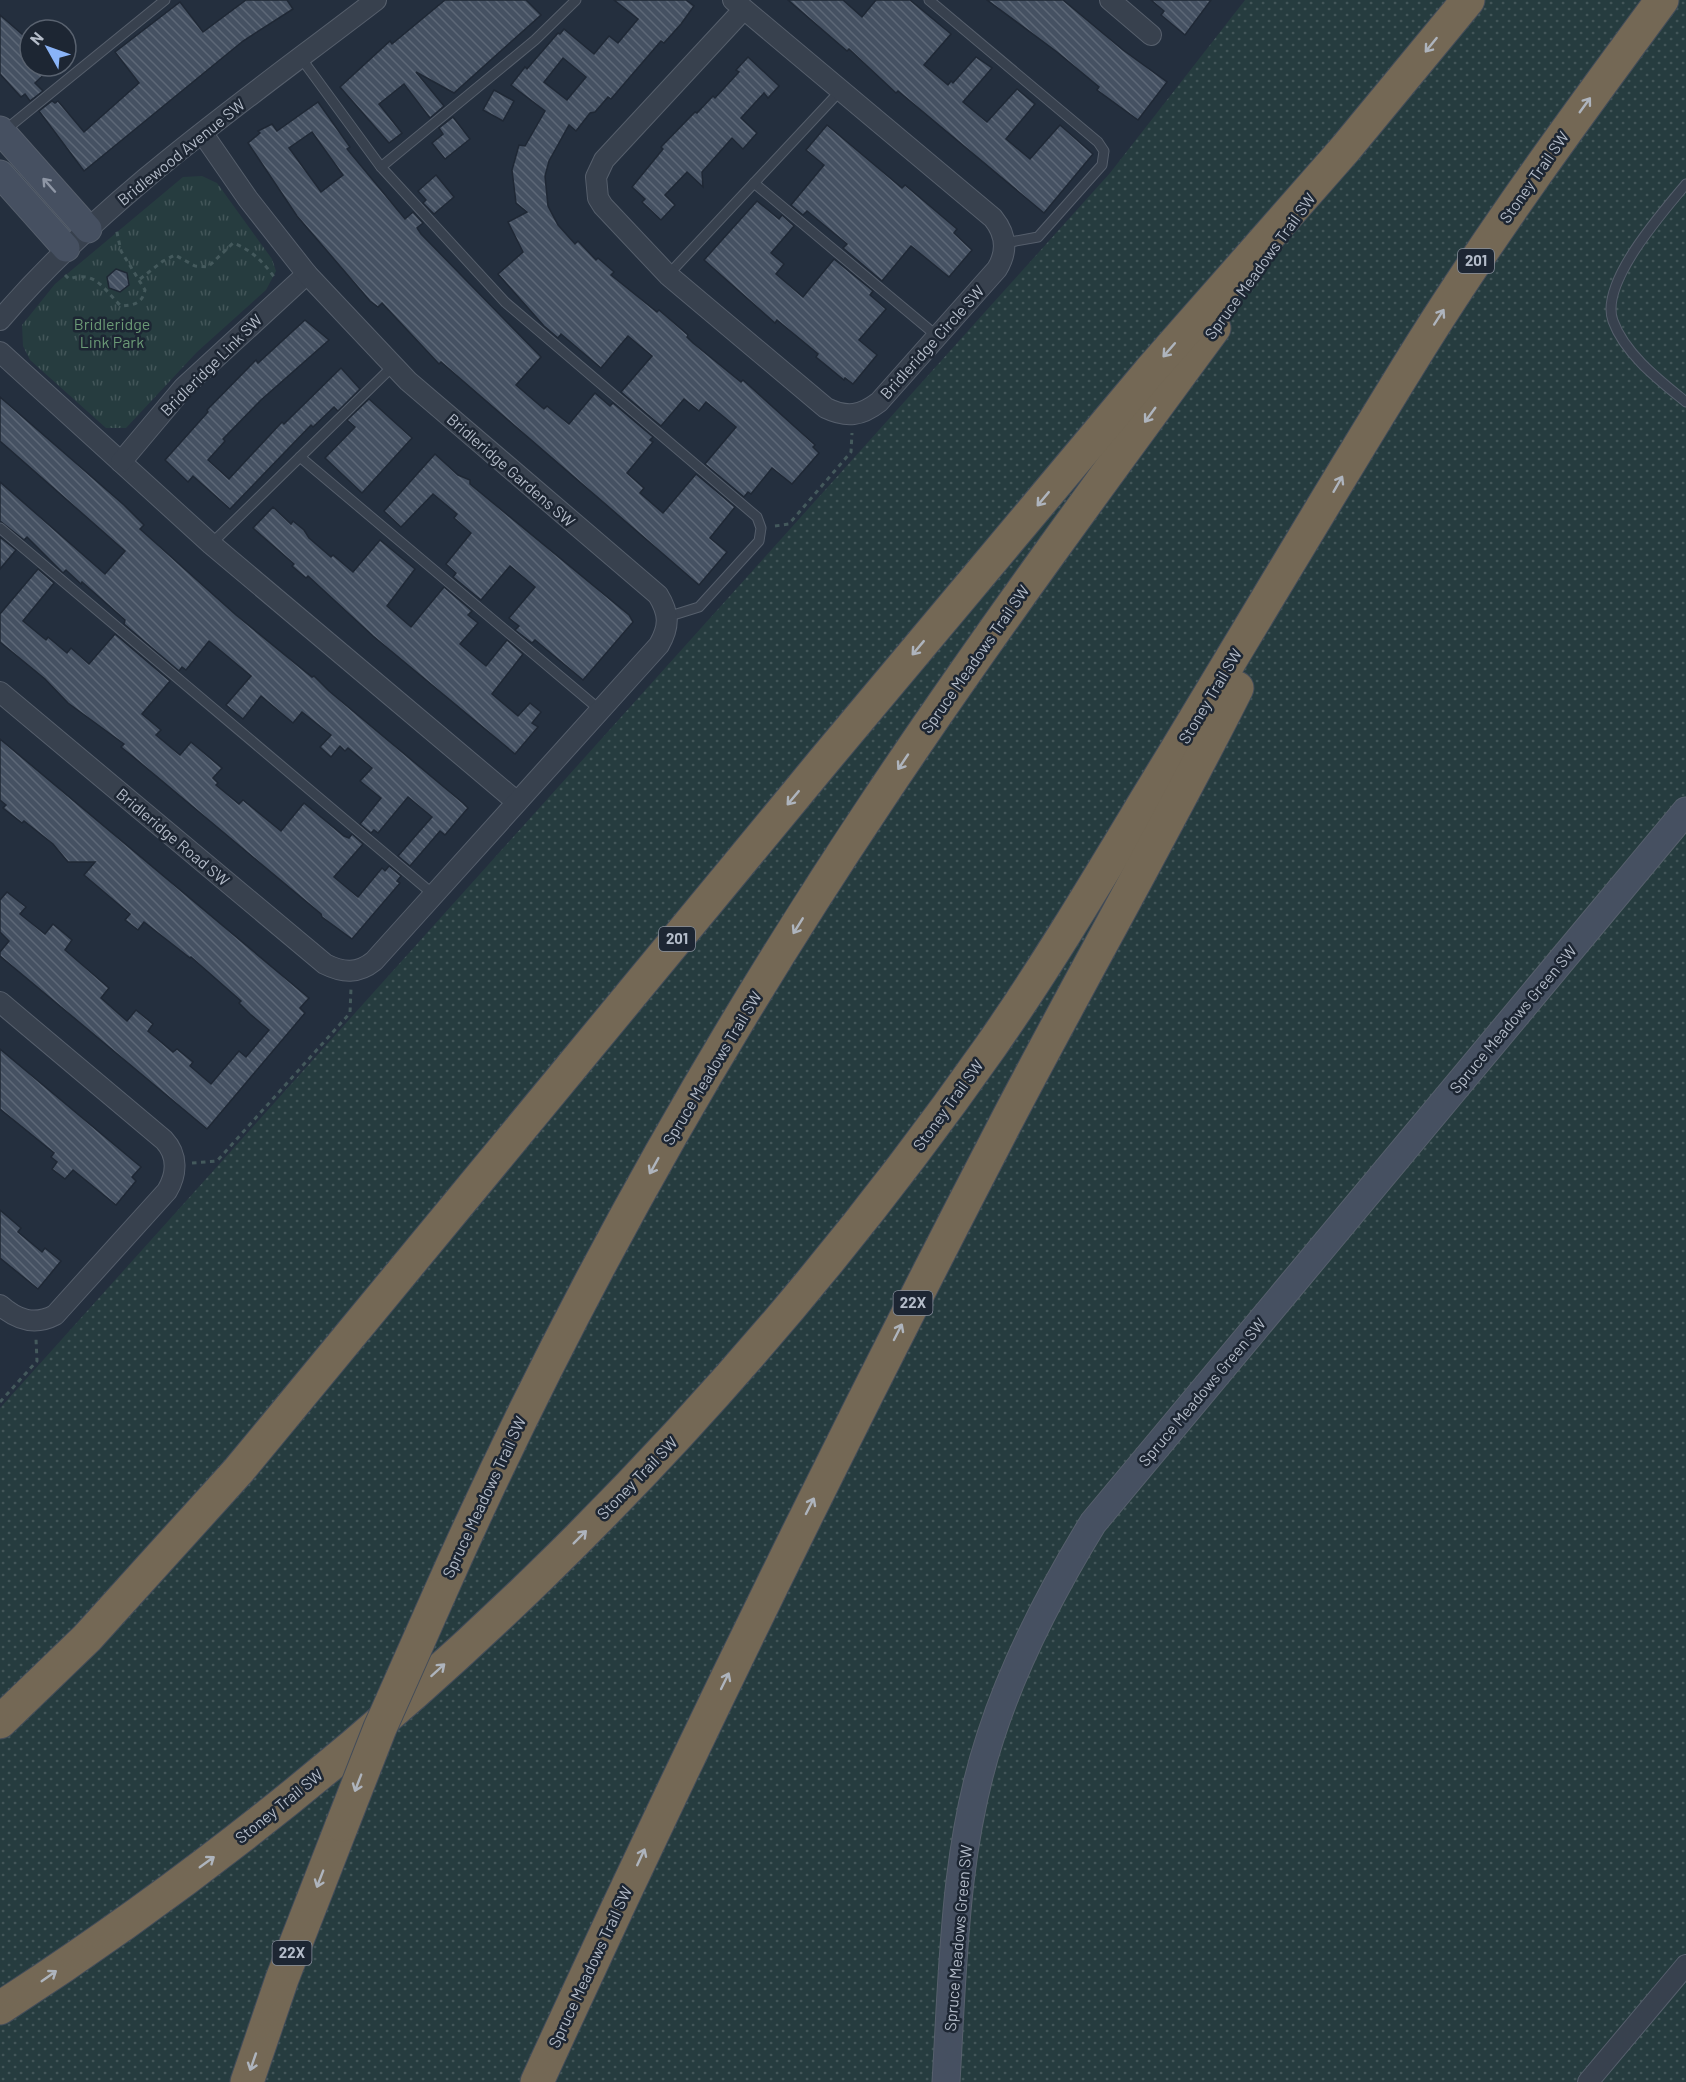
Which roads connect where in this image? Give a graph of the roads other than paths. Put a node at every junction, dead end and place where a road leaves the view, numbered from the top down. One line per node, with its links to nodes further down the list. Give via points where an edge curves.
1 (165, 0): 12 (lane)
2 (376, 0): 10 (street, Bridlewood Avenue SW)
3 (576, 0): 15 (lane, via 535,40)
4 (929, 0): 20 (lane, via 1104,151 1102,165 1038,237)
5 (1468, 0): 14 (highway, 201, one-way to 14)
6 (1662, 0): 32 (highway, Stoney Trail SW / 201, one-way to 6, via 1484,249)
7 (1112, 1): 9 (street)
8 (738, 4): 11 (street); 23 (street, via 604,160 596,177 603,206)
9 (1151, 35)
10 (301, 58): 13 (street, Bridlewood Avenue SW); 15 (lane)
11 (841, 90): 17 (lane); 20 (street, via 993,218)
12 (1, 131): 19 (street, one-way to 12)
13 (203, 134): 19 (street, Bridlewood Avenue SW); 22 (street, Bridleridge Gardens SW)
14 (1346, 148): 42 (highway, 201, one-way to 42, via 1150,371 239,1470 87,1638); 45 (highway, Spruce Meadows Trail SW / 22X, one-way to 45, bridge, via 1009,609 879,799 677,1126 553,1353 487,1486 380,1728 282,1979)
15 (381, 167): 34 (lane, via 505,302 753,512 761,528 759,541 699,607)
16 (0, 174): 21 (street)
17 (754, 183): 23 (lane); 25 (lane)
18 (1686, 184): 28 (lane, via 1624,268 1613,293 1612,320 1626,347)
19 (97, 221): 21 (street, Bridlewood Avenue SW)
20 (1005, 243): 25 (street, Bridleridge Circle SW, via 997,269)
21 (59, 255): 24 (street, Bridlewood Avenue SW)
22 (307, 274): 27 (street, Bridleridge Gardens SW); 30 (street, Bridleridge Link SW, via 176,396)
23 (668, 275): 25 (street, Bridleridge Circle SW, via 838,414 853,415 879,402)
24 (0, 320)
25 (937, 336)
26 (0, 352): 30 (street)
27 (393, 366): 29 (lane); 34 (street, Bridleridge Gardens SW, via 470,437 658,595)
28 (1686, 402)
29 (300, 457): 33 (lane); 36 (lane)
30 (121, 462): 33 (street)
31 (0, 528): 39 (lane)
32 (1308, 534): 44 (highway, Stoney Trail SW / 201, one-way to 32, via 225,1850 410,1696 618,1499 771,1331 849,1236 992,1045); 46 (highway, Spruce Meadows Trail SW / 22X, one-way to 32, via 802,1523 1004,1126 1222,718 1269,625)
33 (211, 544): 37 (street)
34 (667, 617): 36 (street, via 659,645)
35 (0, 692): 39 (street, Bridleridge Road SW, via 325,964 351,972 374,961)
36 (600, 710): 37 (street)
37 (517, 802): 39 (street)
38 (1686, 811): 47 (street, Spruce Meadows Green SW, via 1093,1523 1057,1581 1011,1681 990,1736 977,1788 959,1896)
39 (434, 895)
40 (0, 1002): 41 (street, via 164,1140 175,1164 174,1178 167,1191 60,1310 36,1321 16,1317)
41 (0, 1305)
42 (0, 1722)
43 (1686, 1965): 48 (street)
44 (0, 2008)
45 (247, 2082)
46 (537, 2082)
47 (946, 2082)
48 (1588, 2082)

